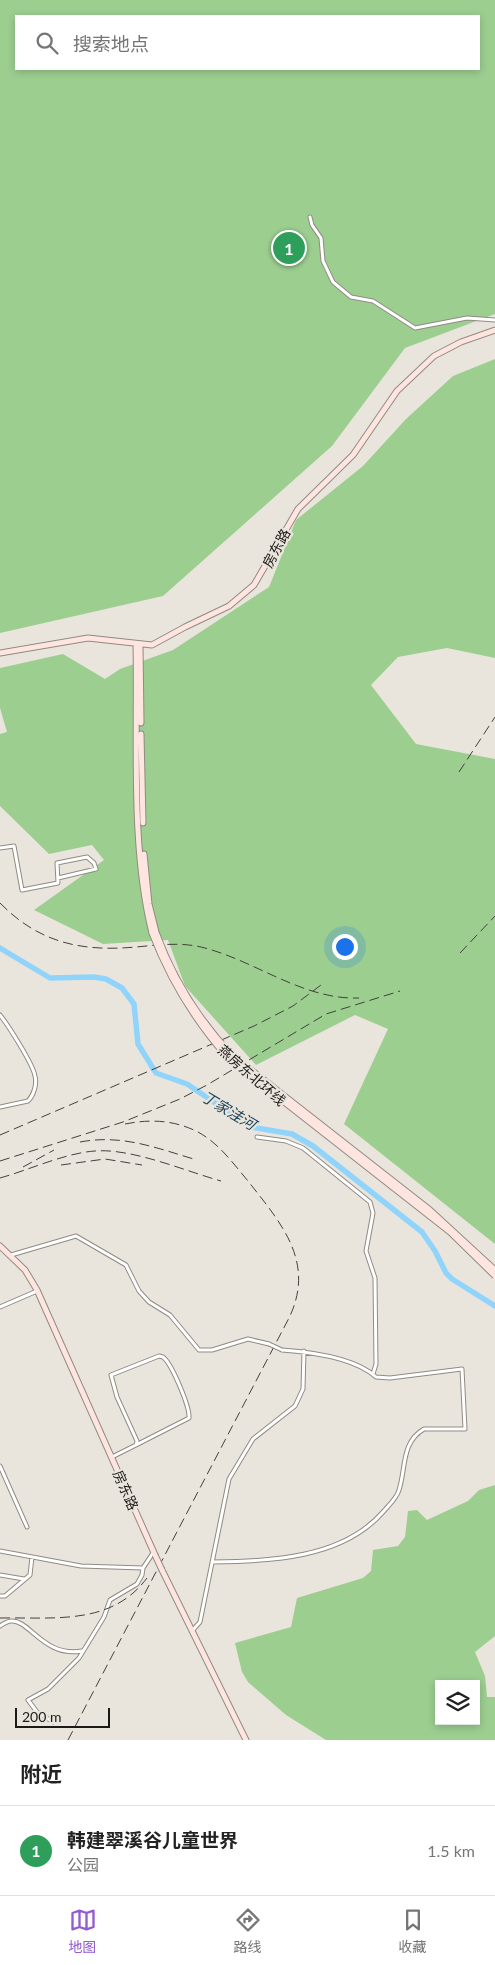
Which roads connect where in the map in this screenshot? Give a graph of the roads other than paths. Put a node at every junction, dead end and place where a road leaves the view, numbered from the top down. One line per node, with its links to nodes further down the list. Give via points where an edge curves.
1 (310, 217): 2 (street, via 321,238 326,268 333,282 351,297 373,300 415,328 467,318)
2 (495, 320)
3 (495, 330): 4 (main road, 房东路, via 460,342 434,356 397,391 354,455 298,509 263,573 242,597 161,642)
4 (138, 645): 5 (main road, 房东路, via 88,638); 8 (main road, 燕房东北环线, via 140,778)
5 (0, 653)
6 (0, 848): 7 (street, via 14,846 22,890 58,883)
7 (58, 878): 7 (street, via 57,863 87,857 96,869)
8 (154, 932): 14 (main road, 燕房东北环线, bridge, via 186,996 206,1027 232,1055 430,1210); 15 (main road, 燕房东北环线, bridge, via 177,989 202,1028 228,1058 450,1232)
9 (0, 1015): 10 (street, via 35,1078 34,1093 28,1101)
10 (0, 1107)
11 (257, 1137): 19 (street, via 286,1141 303,1148 370,1202 373,1213 366,1251 375,1278 376,1364)
12 (0, 1246): 13 (main road, 房东路)
13 (11, 1255): 16 (main road, 房东路); 18 (street, bridge, via 76,1236 126,1265 149,1302 170,1315 199,1350 212,1350 248,1339 282,1350)
14 (495, 1270)
15 (495, 1276)
16 (37, 1290): 17 (street); 21 (main road, 房东路)
17 (0, 1307)
18 (304, 1352): 19 (street, via 341,1360); 27 (street, via 303,1389 295,1406 253,1439 229,1479)
19 (373, 1374): 27 (street, via 390,1378 462,1369 465,1429 420,1431 406,1450 398,1493 362,1532 300,1556)
20 (136, 1445): 20 (street, via 111,1375 163,1357 188,1406 188,1418); 21 (street)
21 (112, 1458): 25 (main road, 房东路)
22 (0, 1466): 23 (street)
23 (27, 1528)
24 (0, 1551): 26 (street)
25 (154, 1554): 28 (street); 33 (main road, 房东路, bridge)
26 (32, 1557): 28 (street, via 81,1566); 30 (street, via 31,1573)
27 (212, 1562): 33 (street, via 200,1622)
28 (143, 1568): 34 (street, via 137,1584 110,1600 104,1617)
29 (0, 1575): 30 (street)
30 (24, 1579): 31 (street, via 5,1596)
31 (0, 1596)
32 (0, 1626): 34 (street, via 18,1622 58,1651 70,1654)
33 (192, 1631): 36 (main road, 房东路)
34 (83, 1651): 35 (street, via 48,1689 28,1700 37,1712)
35 (56, 1721)
36 (246, 1740)

